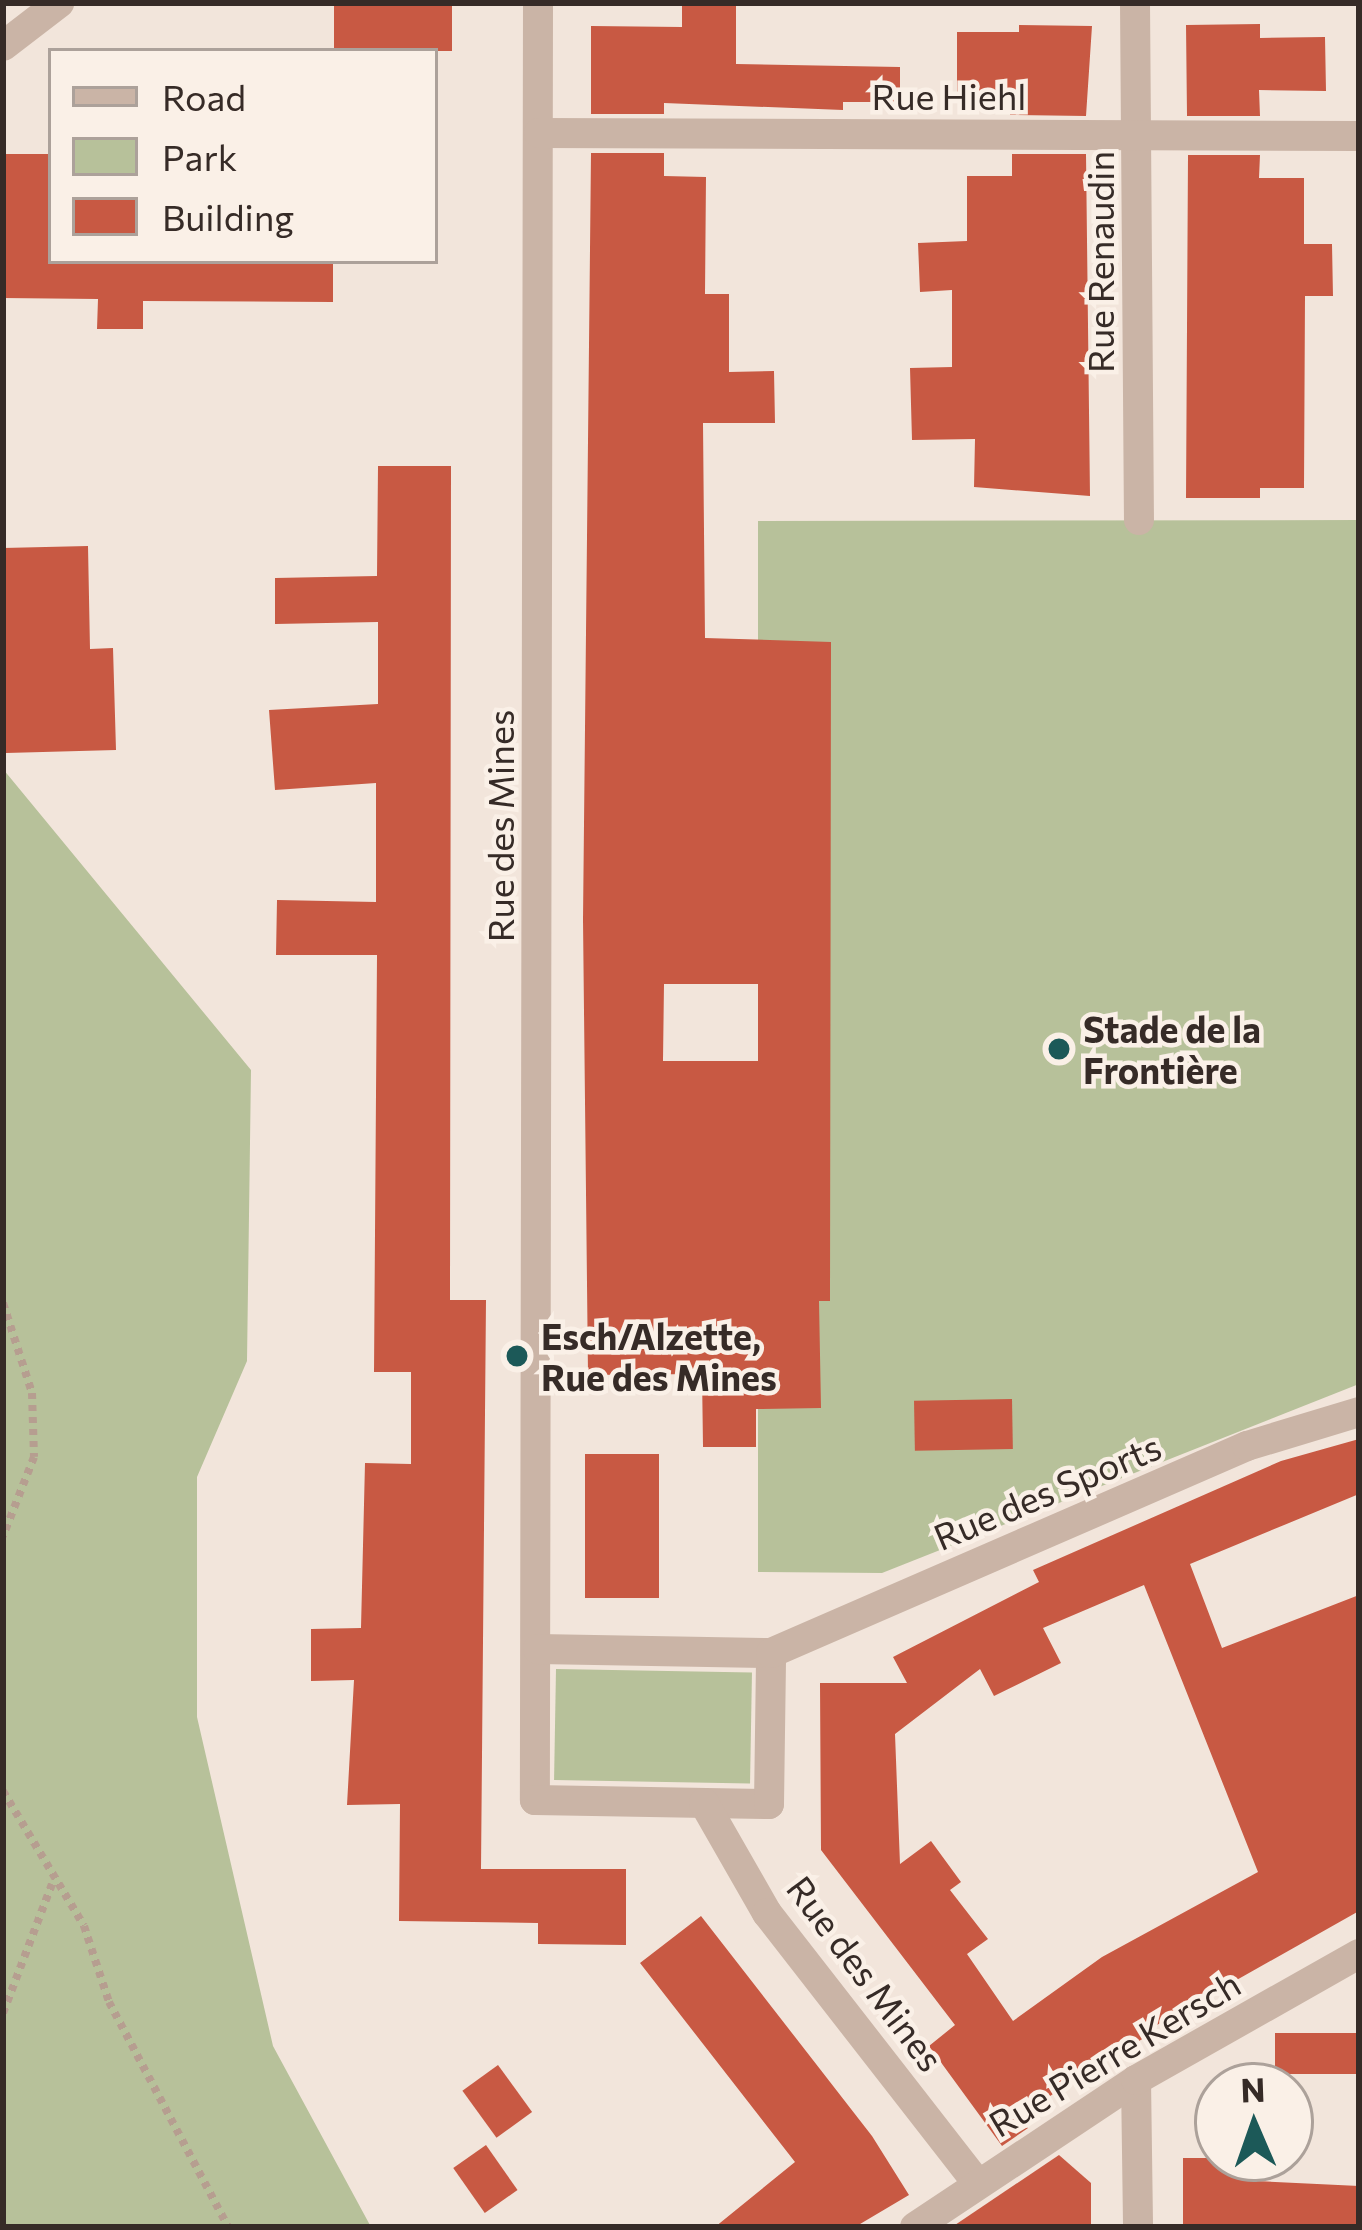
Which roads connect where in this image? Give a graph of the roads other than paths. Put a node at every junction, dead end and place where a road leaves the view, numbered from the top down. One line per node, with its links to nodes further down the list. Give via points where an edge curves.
1 (59, 3): 4 (street)
2 (538, 3): 5 (street, Rue des Mines)
3 (1135, 3): 6 (street, Rue Renaudin)
4 (3, 46)
5 (539, 133): 6 (street, Rue Hiehl); 10 (street, Rue des Mines)
6 (1139, 136): 7 (street, Rue Hiehl); 8 (street, Rue Renaudin)
7 (1359, 136)
8 (1138, 520)
9 (1359, 1412): 11 (street, Rue des Sports, via 1247,1446)
10 (538, 1649): 11 (street); 12 (street, Rue des Mines, via 535,1800)
11 (771, 1653): 12 (street, via 769,1804)
12 (704, 1803): 15 (street, Rue des Mines, via 767,1912)
13 (1359, 1954): 14 (street, Rue Pierre Kersch)
14 (1136, 2080): 15 (street, Rue Pierre Kersch); 17 (street)
15 (977, 2183): 16 (street, Rue Pierre Kersch)
16 (915, 2227)
17 (1138, 2227)

